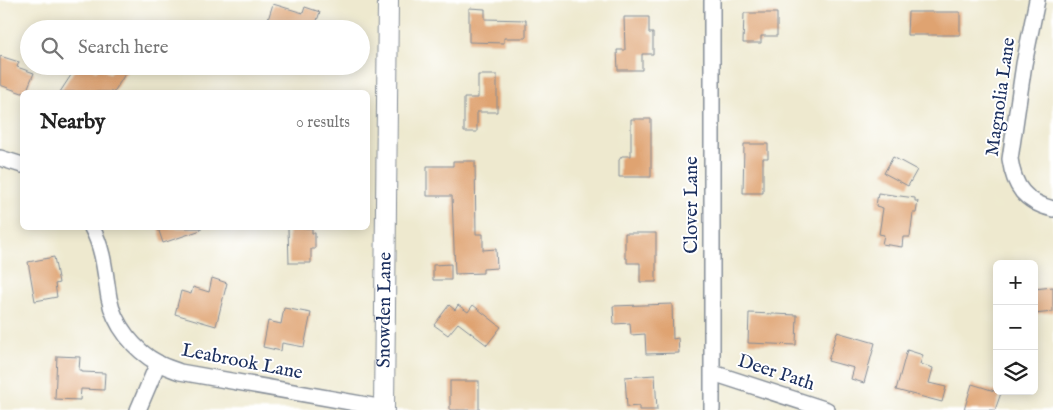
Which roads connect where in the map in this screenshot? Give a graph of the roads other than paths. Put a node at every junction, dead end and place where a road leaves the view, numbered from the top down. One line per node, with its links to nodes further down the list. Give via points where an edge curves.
1 (388, 0): 10 (street, Snowden Lane)
2 (712, 0): 9 (street, Clover Lane)
3 (1037, 0): 6 (street, Magnolia Lane, via 1010,159 1018,187 1041,206)
4 (0, 158): 5 (street)
5 (20, 164)
6 (1053, 209)
7 (93, 230): 8 (street, Leabrook Lane, via 104,259 116,318 141,352)
8 (158, 363): 10 (street, Leabrook Lane, via 180,372); 11 (street)
9 (712, 373): 12 (street, Clover Lane); 13 (street, Deer Path)
10 (384, 409)
11 (138, 410)
12 (712, 410)
13 (827, 410)

